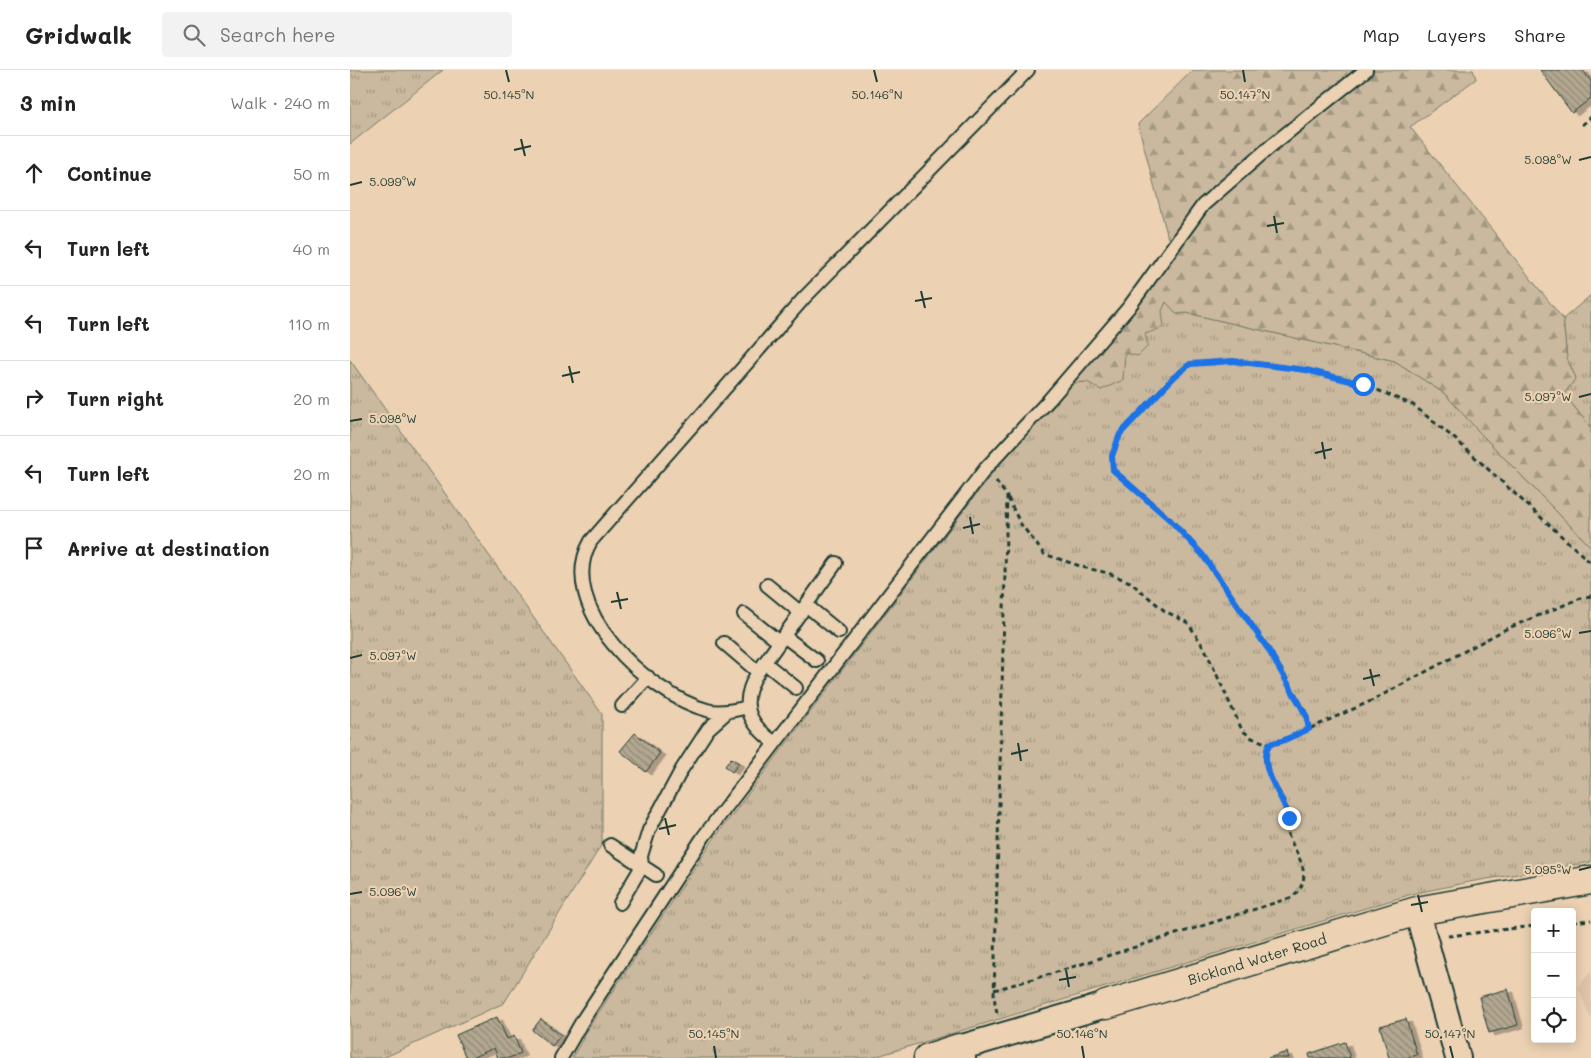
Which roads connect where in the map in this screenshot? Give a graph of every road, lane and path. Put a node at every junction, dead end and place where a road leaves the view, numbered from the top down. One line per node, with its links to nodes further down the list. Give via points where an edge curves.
1 (1028, 70): 18 (lane, via 804,298 591,541 586,550 582,576 589,606 610,639)
2 (1366, 70): 5 (lane, via 1203,205 1129,307)
3 (1591, 117): 4 (path)
4 (1582, 125)
5 (986, 468): 6 (path); 24 (lane)
6 (1007, 496): 25 (path, via 1020,522 1044,554 1108,572 1130,582 1188,624 1205,650 1242,730); 36 (path)
7 (836, 563): 11 (lane)
8 (1591, 563): 23 (path, via 1413,405 1363,384 1306,370 1233,361 1190,364 1120,434 1112,456 1113,470 1170,520 1202,554 1268,649 1306,715)
9 (767, 584): 11 (lane)
10 (1591, 596): 23 (path, via 1506,629 1371,701)
11 (803, 609): 13 (lane); 14 (lane)
12 (744, 614): 14 (lane)
13 (839, 632)
14 (782, 639): 16 (lane); 17 (lane)
15 (724, 643): 17 (lane)
16 (817, 661)
17 (762, 667): 19 (lane); 21 (lane, via 748,689)
18 (648, 677): 20 (lane); 22 (lane, via 670,695 690,704 708,711)
19 (796, 688)
20 (622, 706)
21 (748, 707): 22 (lane); 24 (lane, via 756,726)
22 (728, 711): 27 (lane, via 708,729 682,769 649,830)
23 (1309, 729): 25 (path)
24 (775, 743): 40 (lane, via 704,836)
25 (1269, 744): 36 (path, via 1264,763 1286,806 1289,836 1303,865 1300,891 1290,898 1243,914)
26 (610, 845): 27 (lane)
27 (642, 866): 28 (lane); 30 (lane)
28 (656, 875)
29 (1591, 880): 31 (street, Bickland Water Road)
30 (620, 903)
31 (1417, 911): 35 (street); 37 (street, Bickland Water Road)
32 (1591, 920): 33 (path)
33 (1576, 922)
34 (1531, 926): 35 (path)
35 (1425, 939): 42 (street)
36 (994, 990): 38 (path)
37 (1106, 1005): 38 (street, Bickland Water Road)
38 (1002, 1036): 39 (street, Bickland Water Road)
39 (961, 1053): 41 (street, Bickland Water Road)
40 (561, 1058)
41 (928, 1058)
42 (1458, 1058)

